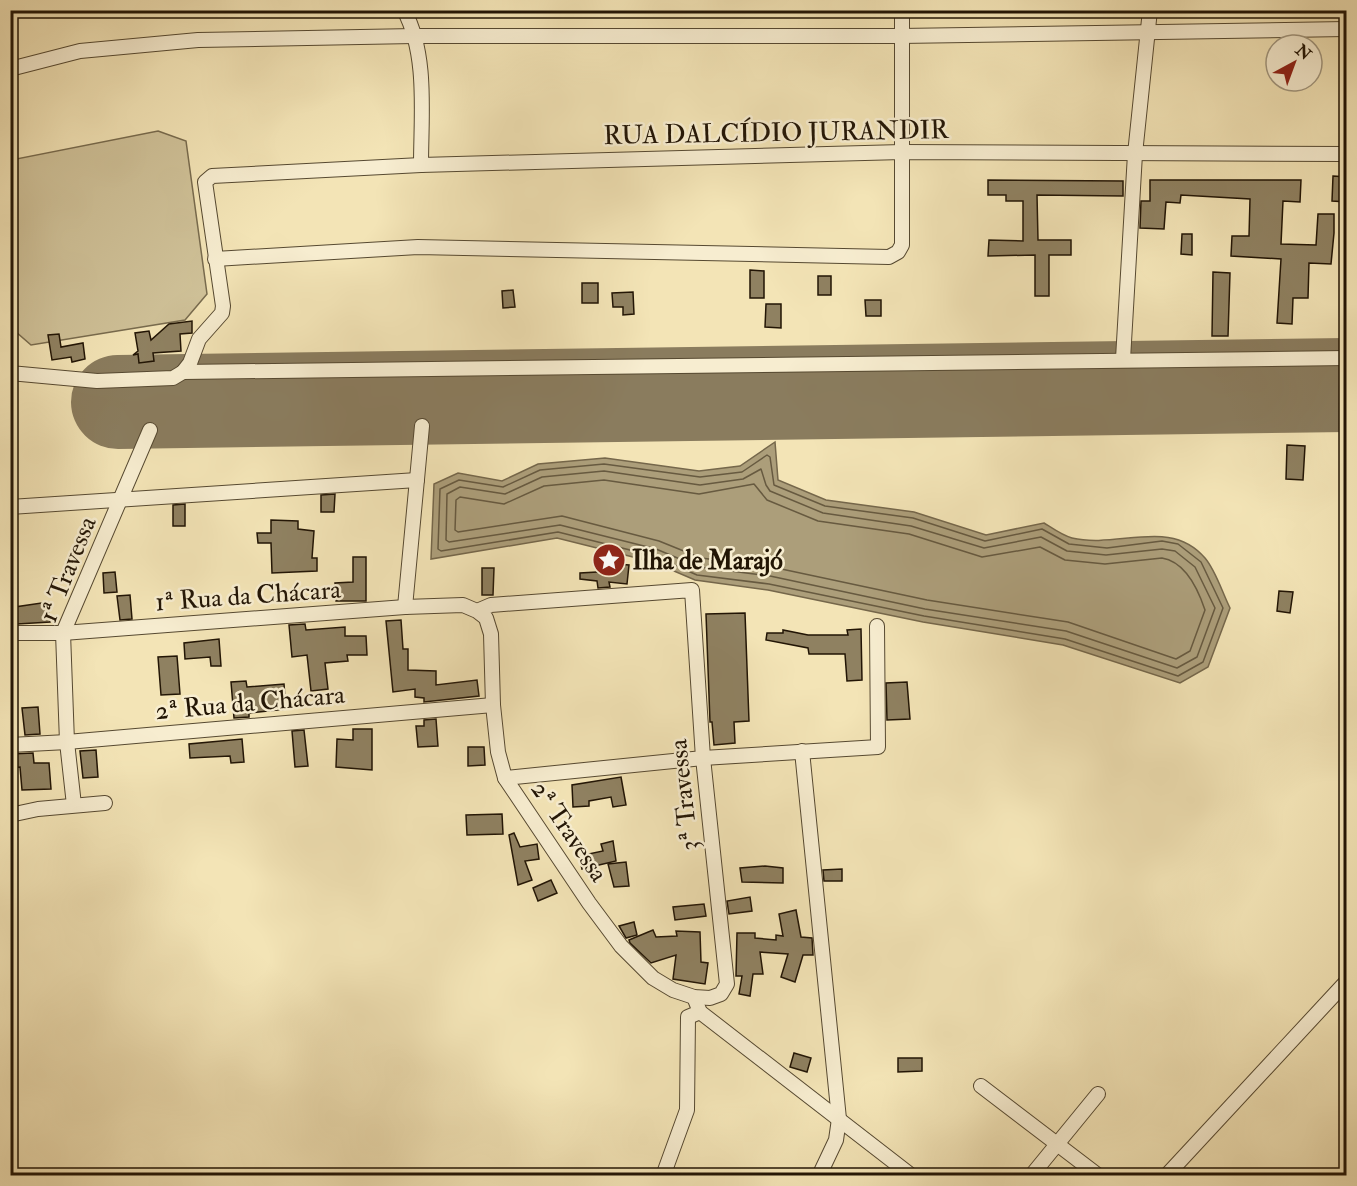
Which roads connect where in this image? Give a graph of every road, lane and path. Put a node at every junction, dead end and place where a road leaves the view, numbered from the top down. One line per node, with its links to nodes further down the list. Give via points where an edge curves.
1 (404, 10): 6 (street)
2 (902, 10): 7 (street)
3 (1150, 10): 5 (street)
4 (1347, 29): 5 (street)
5 (1147, 32): 7 (street); 10 (street)
6 (414, 36): 7 (street); 8 (street, via 149,43 80,51); 12 (street, via 420,81)
7 (900, 36): 9 (street)
8 (10, 69)
9 (902, 152): 10 (street, RUA DALCÍDIO JURANDIR); 12 (street, RUA DALCÍDIO JURANDIR); 13 (street, via 902,245 889,257 418,247)
10 (1135, 154): 11 (street, RUA DALCÍDIO JURANDIR); 15 (street)
11 (1347, 154)
12 (421, 165): 13 (street, RUA DALCÍDIO JURANDIR, via 207,178)
13 (215, 259): 16 (street, via 222,313 199,339)
14 (1347, 358): 15 (street)
15 (1123, 360): 16 (street)
16 (183, 372): 17 (street, via 173,378 97,381)
17 (10, 373)
18 (422, 426): 20 (street)
19 (150, 430): 21 (street, 1ª Travessa)
20 (417, 480): 21 (street); 23 (street)
21 (121, 500): 22 (street); 27 (street, 1ª Travessa)
22 (10, 507)
23 (405, 607): 24 (street, 1ª Rua da Chácara, via 463,605); 27 (street, 1ª Rua da Chácara)
24 (481, 614): 28 (street, 2ª Travessa, via 491,634); 32 (street, 3ª Travessa, via 491,605 692,590)
25 (877, 626): 31 (street, via 878,747)
26 (10, 633): 27 (street, 1ª Rua da Chácara)
27 (63, 633): 29 (street, 1ª Travessa)
28 (493, 705): 29 (street, 2ª Rua da Chácara); 33 (street, 2ª Travessa)
29 (67, 742): 30 (street, 2ª Rua da Chácara); 35 (street, 1ª Travessa)
30 (10, 745)
31 (802, 751): 32 (street); 42 (street)
32 (703, 758): 33 (street); 38 (street, 3ª Travessa, via 727,984 721,994)
33 (505, 778): 38 (street, 2ª Travessa, via 621,946 653,978)
34 (105, 803): 35 (street)
35 (74, 806): 36 (street)
36 (10, 815)
37 (1347, 982): 49 (street)
38 (694, 998): 39 (street)
39 (700, 1012): 42 (street); 44 (street, via 688,1017 687,1110)
40 (981, 1086): 43 (street)
41 (1098, 1094): 43 (street)
42 (839, 1119): 45 (street, via 836,1140); 46 (street)
43 (1057, 1144): 47 (street); 48 (street)
44 (663, 1176)
45 (819, 1176)
46 (912, 1176)
47 (1031, 1176)
48 (1099, 1176)
49 (1166, 1176)

